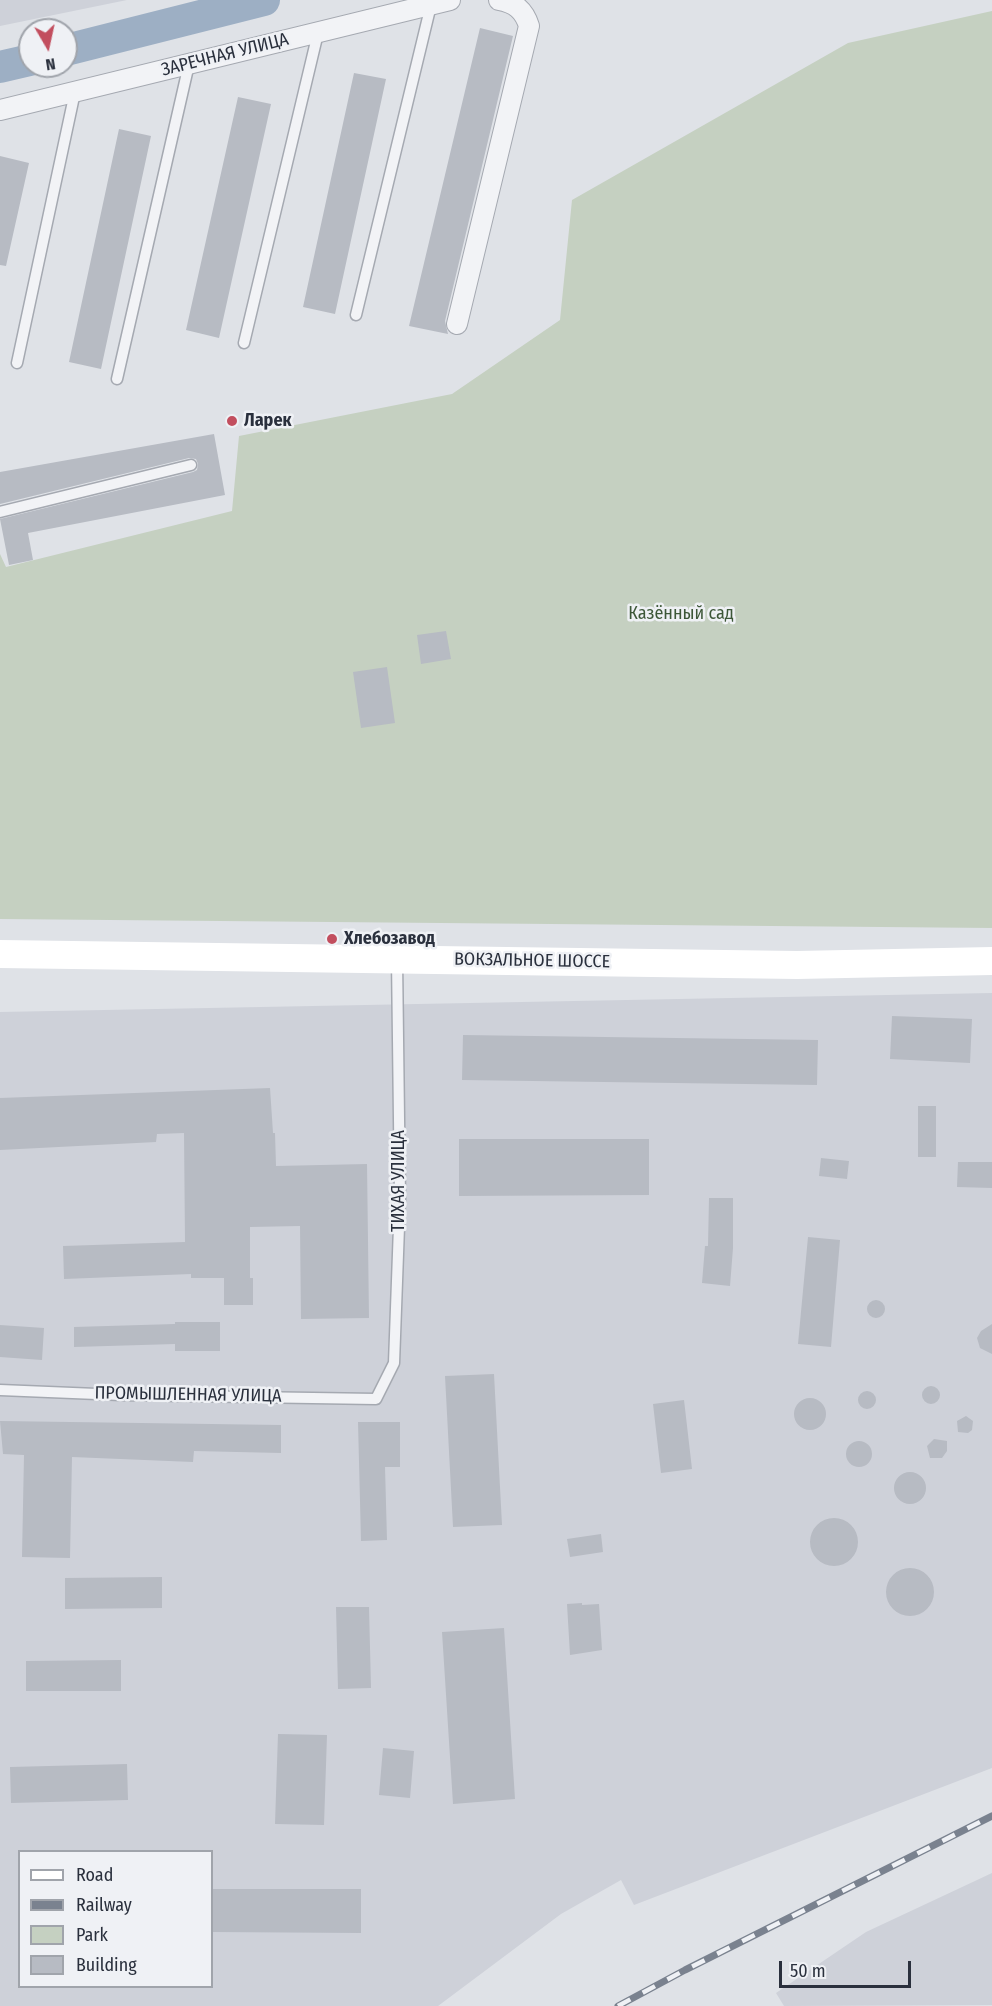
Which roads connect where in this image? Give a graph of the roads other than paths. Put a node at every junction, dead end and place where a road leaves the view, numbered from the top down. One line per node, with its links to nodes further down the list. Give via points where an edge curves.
1 (450, 0): 3 (street, ЗАРЕЧНАЯ УЛИЦА)
2 (499, 0): 9 (street, via 512,2 526,15 529,26)
3 (431, 5): 4 (street, ЗАРЕЧНАЯ УЛИЦА); 8 (lane)
4 (318, 33): 5 (street, ЗАРЕЧНАЯ УЛИЦА); 10 (lane)
5 (189, 64): 6 (street, ЗАРЕЧНАЯ УЛИЦА); 12 (lane)
6 (75, 92): 7 (street, ЗАРЕЧНАЯ УЛИЦА); 11 (lane)
7 (0, 110)
8 (356, 315)
9 (457, 324)
10 (244, 343)
11 (17, 363)
12 (117, 379)
13 (191, 465): 14 (lane)
14 (0, 512)
15 (0, 954): 16 (main road, ВОКЗАЛЬНОЕ ШОССЕ)
16 (397, 959): 17 (main road, ВОКЗАЛЬНОЕ ШОССЕ, via 797,965); 19 (lane, ТИХАЯ УЛИЦА, via 400,1199 394,1364)
17 (992, 961)
18 (0, 1390): 19 (lane, ПРОМЫШЛЕННАЯ УЛИЦА)
19 (376, 1399)

